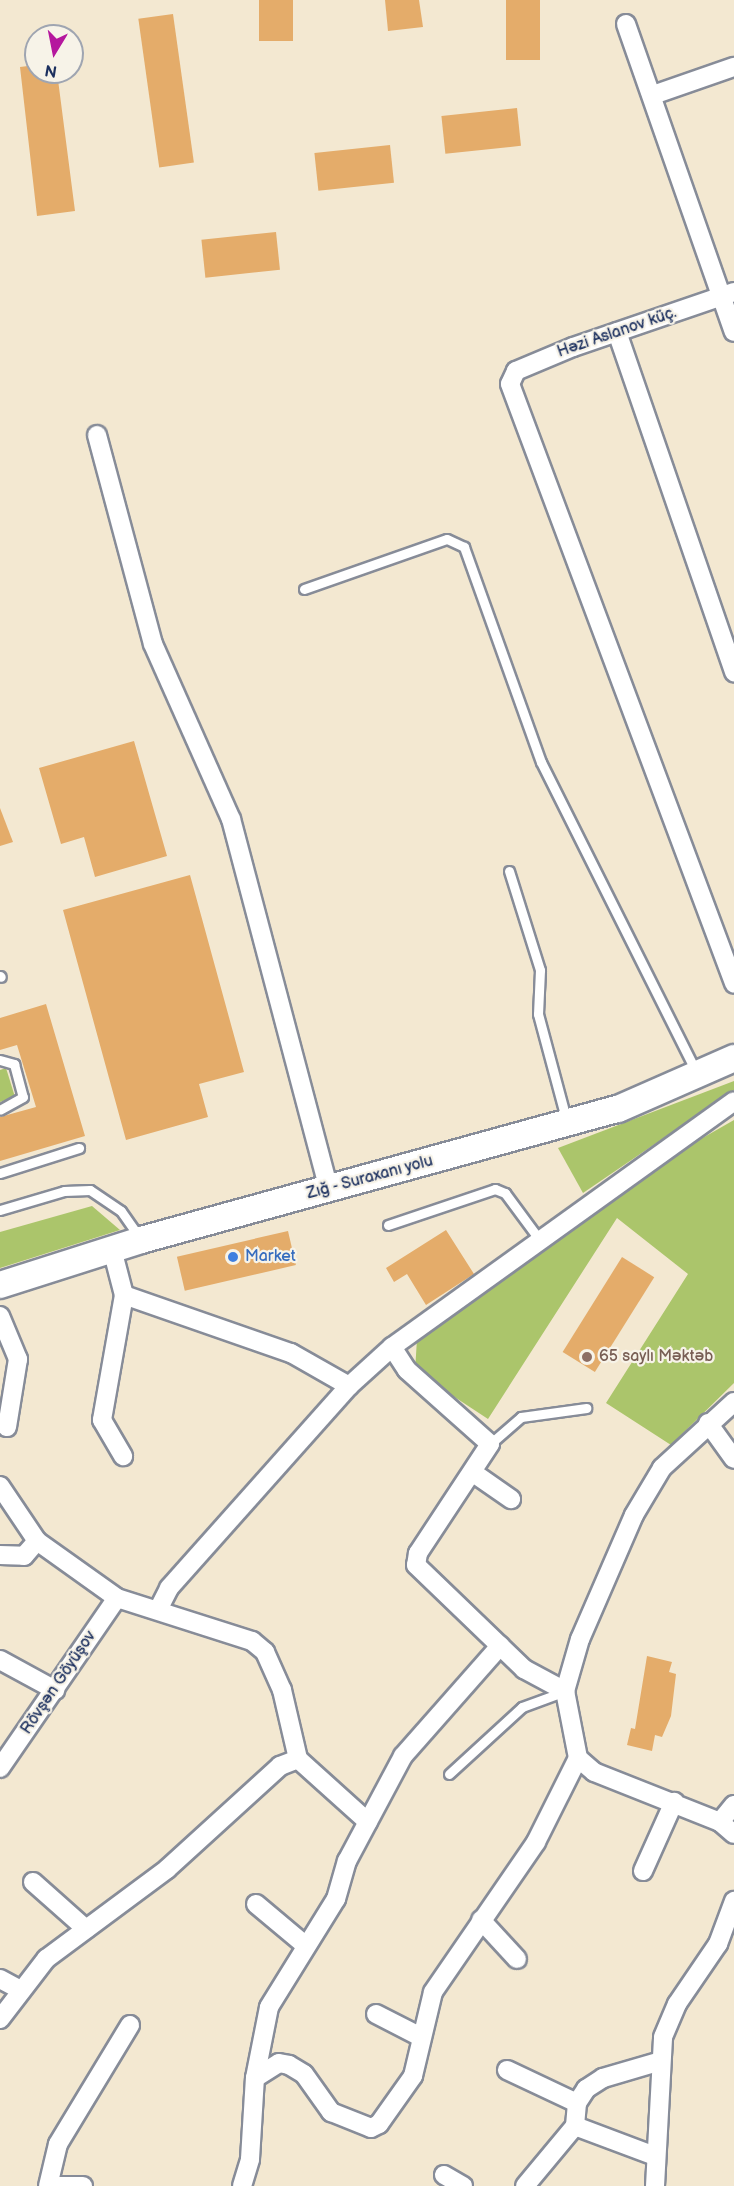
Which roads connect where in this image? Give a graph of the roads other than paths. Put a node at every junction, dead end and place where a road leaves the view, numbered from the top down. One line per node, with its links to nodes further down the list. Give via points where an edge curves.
1 (626, 24): 3 (street)
2 (734, 67): 3 (street)
3 (652, 95): 4 (street)
4 (728, 294): 5 (street, Həzi Aslanov küç.); 6 (street)
5 (617, 332): 9 (street); 11 (street, Həzi Aslanov küç., via 516,371 510,384)
6 (734, 332)
7 (97, 435): 20 (street, via 153,644 231,819)
8 (304, 589): 14 (lane, via 447,539 464,546 541,762)
9 (734, 672)
10 (509, 871): 17 (lane, via 540,970 538,1014)
11 (734, 983)
12 (734, 1058): 14 (main road, Zığ - Suraxanı yolu)
13 (0, 1060): 16 (lane, via 14,1064 24,1097)
14 (698, 1076): 17 (main road, Zığ - Suraxanı yolu)
15 (734, 1101): 23 (street)
16 (0, 1110)
17 (568, 1124): 20 (main road, Zığ - Suraxanı yolu)
18 (79, 1148): 19 (lane)
19 (0, 1173)
20 (329, 1190): 24 (main road, Zığ - Suraxanı yolu)
21 (0, 1210): 24 (lane, via 64,1191 90,1190 121,1211)
22 (388, 1225): 23 (lane, via 495,1189 505,1193)
23 (539, 1239): 29 (street)
24 (141, 1240): 25 (main road, Zığ - Suraxanı yolu)
25 (112, 1249): 26 (main road, Zığ - Suraxanı yolu); 27 (street)
26 (0, 1285)
27 (124, 1295): 30 (street, via 291,1353); 36 (street, via 102,1420)
28 (0, 1316): 34 (street, via 18,1359)
29 (392, 1347): 30 (street); 35 (street, via 407,1370)
30 (349, 1386): 44 (street, via 169,1588)
31 (734, 1402): 33 (street)
32 (586, 1408): 35 (lane, via 521,1417)
33 (708, 1423): 37 (street); 48 (street, via 662,1468 634,1515 580,1639)
34 (7, 1427)
35 (490, 1444): 38 (street)
36 (123, 1456)
37 (734, 1459)
38 (475, 1473): 40 (street); 45 (street, via 418,1553 416,1565)
39 (0, 1486): 41 (street)
40 (511, 1499)
41 (37, 1541): 42 (street, via 24,1556); 43 (street)
42 (0, 1555)
43 (117, 1598): 44 (street); 47 (street, Rövşən Göyüşov)
44 (158, 1610): 50 (street, via 252,1641 265,1652 282,1690)
45 (500, 1646): 48 (street, via 539,1680); 55 (street, via 403,1756)
46 (0, 1660): 47 (street)
47 (55, 1690): 51 (street, Rövşən Göyüşov)
48 (565, 1691): 49 (street); 52 (lane, via 522,1707)
49 (578, 1758): 53 (street, via 613,1781); 61 (street, via 536,1842)
50 (298, 1760): 55 (street); 62 (street, via 280,1766 204,1838)
51 (2, 1764)
52 (448, 1774)
53 (674, 1802): 56 (street); 57 (street)
54 (734, 1805): 56 (street)
55 (368, 1822): 63 (street, via 347,1861 336,1899)
56 (727, 1828)
57 (643, 1871)
58 (33, 1882): 62 (street)
59 (734, 1901): 71 (street, via 718,1944 669,2021)
60 (256, 1904): 63 (street)
61 (482, 1920): 64 (street); 70 (street, via 433,1992)
62 (86, 1929): 66 (street, via 46,1959)
63 (305, 1945): 73 (street, via 263,2018)
64 (517, 1959)
65 (0, 1979): 66 (street)
66 (19, 1989): 68 (street)
67 (375, 2014): 70 (street)
68 (0, 2019)
69 (130, 2025): 78 (street, via 58,2144)
70 (419, 2036): 73 (street, via 404,2095 371,2128 332,2112 304,2074 289,2065 279,2063)
71 (661, 2061): 74 (street, via 603,2078); 76 (street)
72 (507, 2070): 74 (street)
73 (255, 2078): 80 (street, via 250,2159)
74 (577, 2103): 75 (street)
75 (575, 2126): 76 (street); 82 (street)
76 (655, 2156): 83 (street)
77 (444, 2175): 81 (street)
78 (50, 2186): 79 (street)
79 (83, 2186)
80 (242, 2186)
81 (464, 2186)
82 (525, 2186)
83 (655, 2186)

